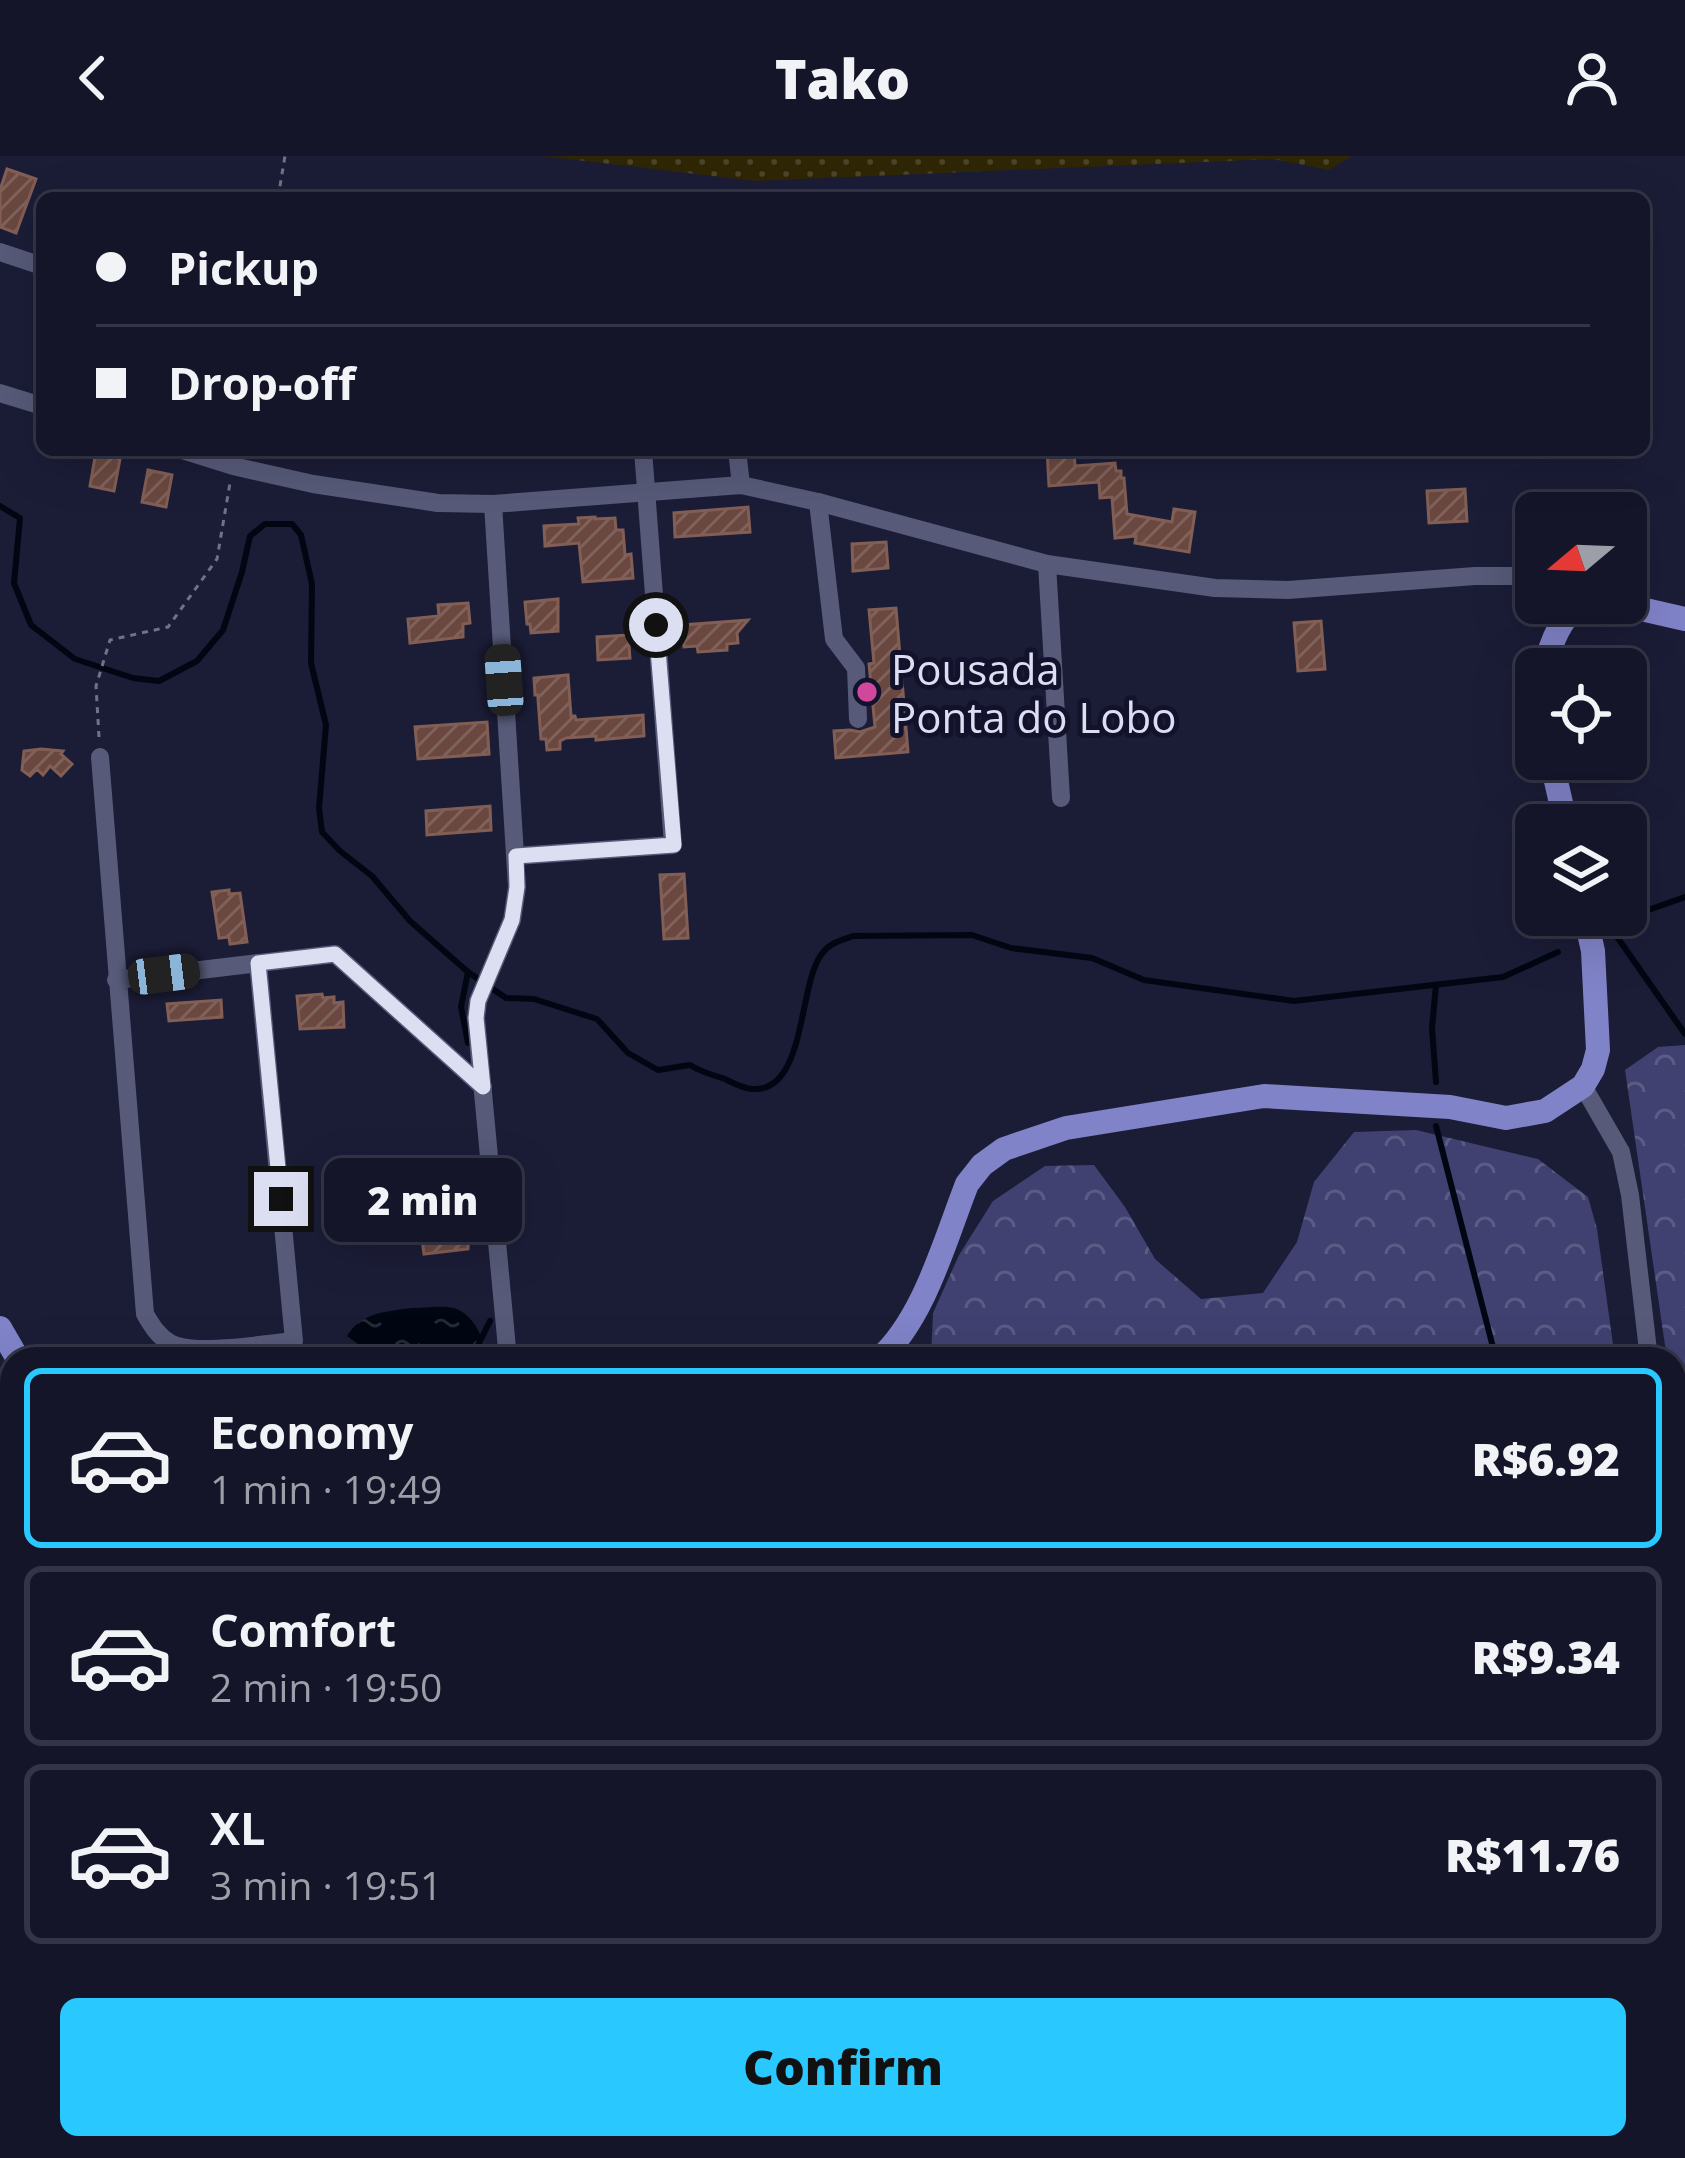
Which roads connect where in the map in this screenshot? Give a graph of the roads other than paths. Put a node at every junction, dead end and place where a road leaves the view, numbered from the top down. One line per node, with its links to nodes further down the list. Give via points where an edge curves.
1 (0, 253): 2 (street)
2 (36, 264)
3 (0, 393): 4 (street)
4 (36, 404)
5 (201, 456): 11 (street, via 391,498)
6 (643, 456): 9 (street)
7 (738, 456): 8 (street)
8 (741, 485): 9 (street); 10 (street)
9 (646, 493): 11 (street); 19 (street, via 674,845)
10 (818, 502): 12 (street); 16 (street, via 834,639 856,668)
11 (493, 504): 19 (street)
12 (1047, 564): 13 (street, via 1288,590); 18 (street)
13 (1515, 576)
14 (1647, 610): 15 (main road)
15 (1685, 619)
16 (858, 719)
17 (100, 757): 22 (street)
18 (1061, 798)
19 (516, 856): 24 (street, via 512,920 478,1001)
20 (1590, 936): 23 (main road, via 1598,1050)
21 (258, 963): 22 (street); 24 (street, via 335,954); 26 (street, via 294,1341)
22 (116, 980): 25 (street, via 145,1314 156,1333)
23 (1583, 1085): 28 (main road, via 1545,1111 1505,1118 1264,1096 1066,1128 1004,1149 967,1184); 29 (street, via 1621,1152)
24 (483, 1087): 27 (street)
25 (180, 1347)
26 (218, 1347)
27 (507, 1347)
28 (892, 1347)
29 (1648, 1347)

